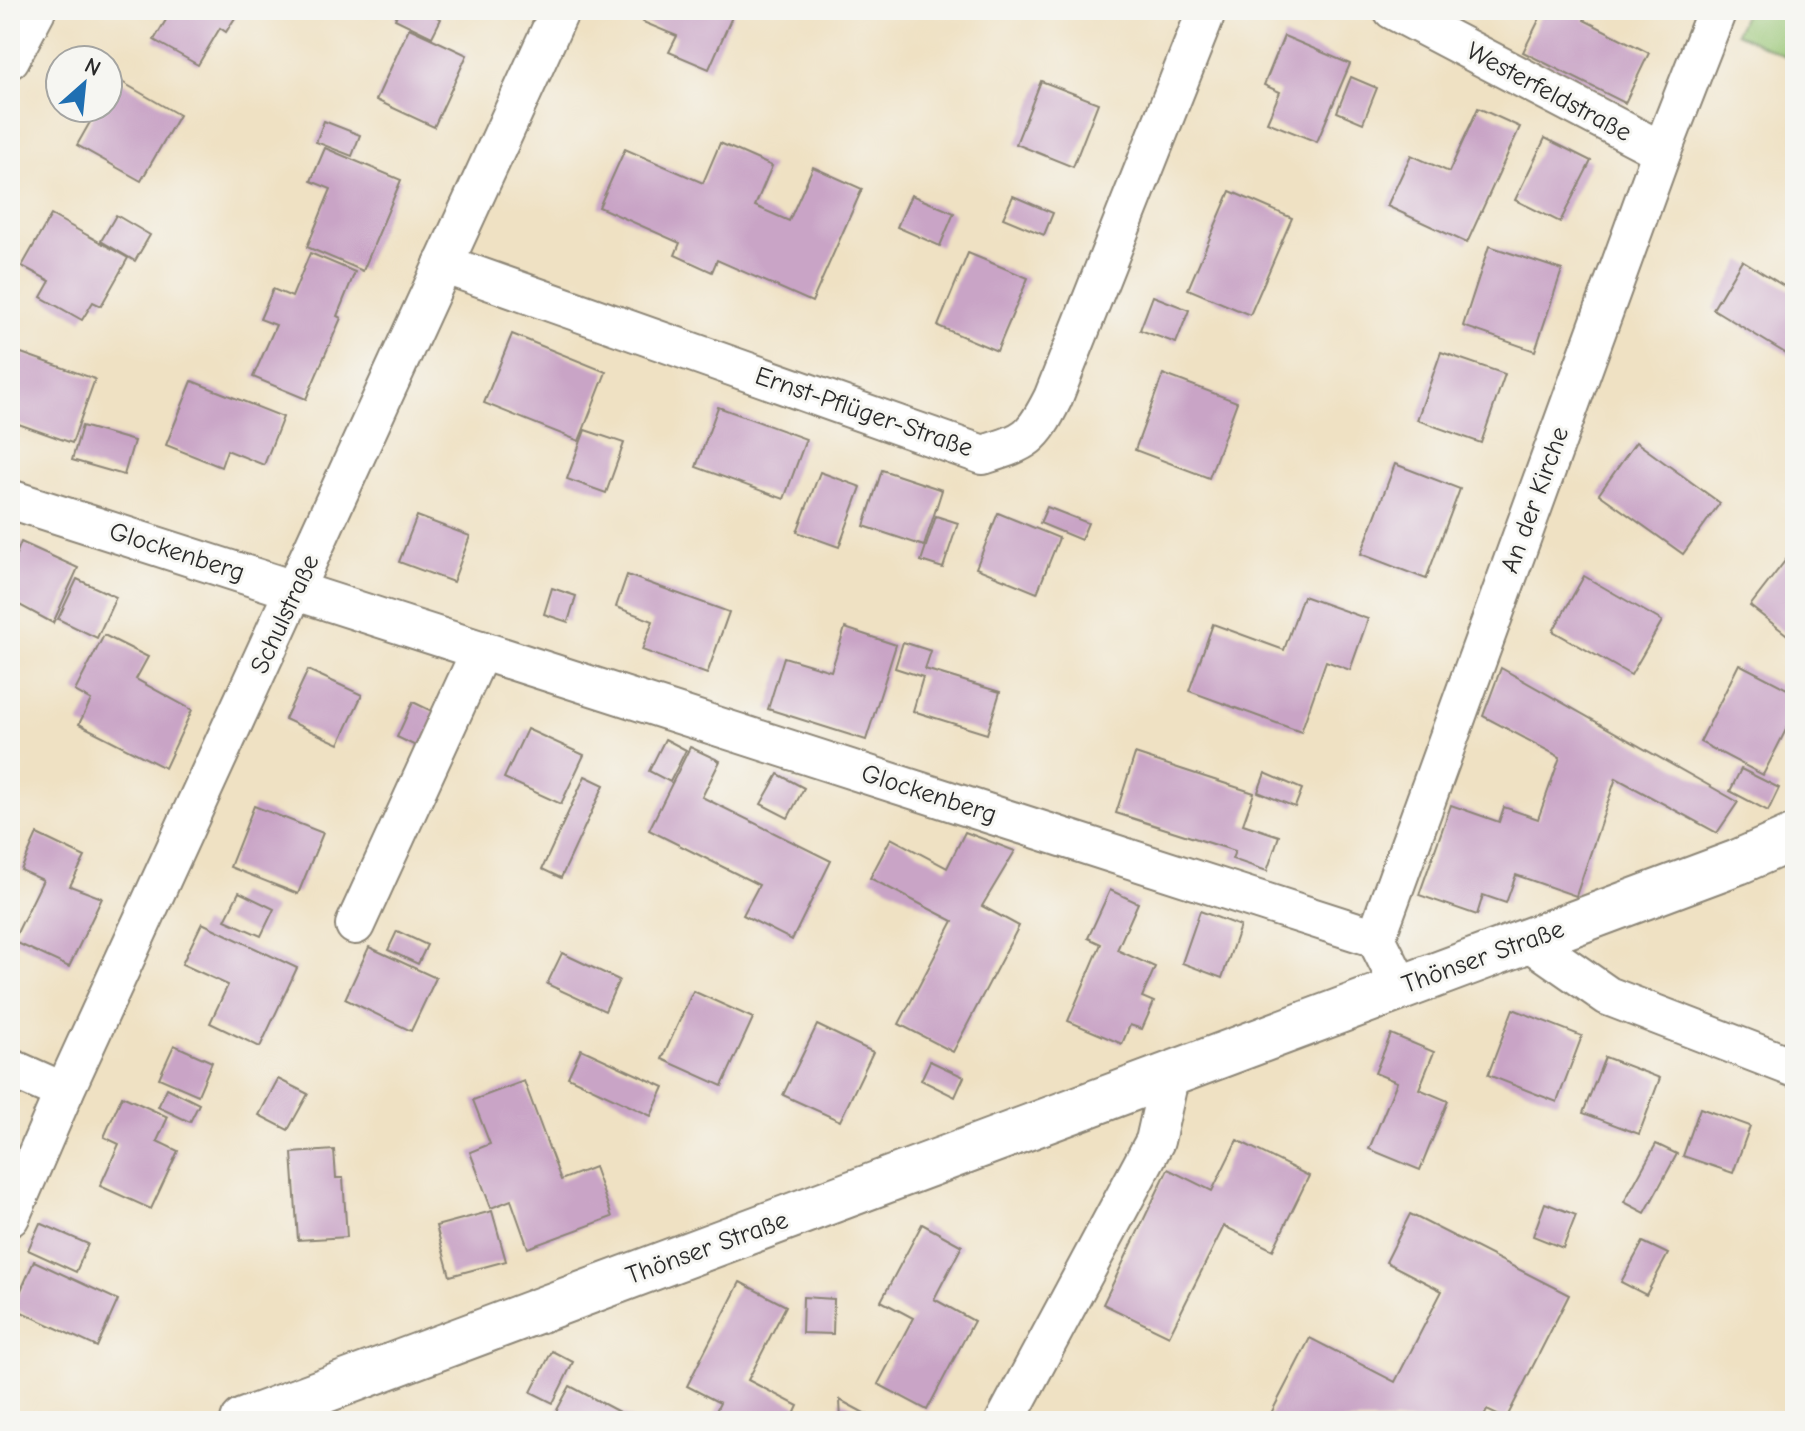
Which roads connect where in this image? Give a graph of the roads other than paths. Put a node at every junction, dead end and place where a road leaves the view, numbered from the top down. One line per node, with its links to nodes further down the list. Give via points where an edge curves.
1 (36, 10): 6 (street)
2 (560, 10): 8 (street, Schulstraße)
3 (1207, 10): 8 (street, Ernst-Pflüger-Straße, via 1053,398 1038,427 1019,443 983,455)
4 (1393, 10): 7 (street, Westerfeldstraße)
5 (1717, 10): 7 (street, An der Kirche)
6 (10, 59)
7 (1662, 151): 14 (street, An der Kirche)
8 (443, 264): 10 (street, Schulstraße)
9 (10, 499): 10 (street, Glockenberg)
10 (296, 590): 11 (street, Glockenberg); 20 (street, Schulstraße)
11 (481, 650): 13 (street); 14 (street, Glockenberg)
12 (1795, 837): 15 (street, Thönser Straße)
13 (355, 925)
14 (1376, 938): 16 (street)
15 (1529, 941): 16 (street, Thönser Straße); 18 (street, via 1608,996)
16 (1401, 988): 19 (street, Thönser Straße)
17 (10, 1068): 20 (street)
18 (1795, 1068)
19 (1170, 1074): 22 (street, Thönser Straße); 23 (street, via 1155,1141)
20 (64, 1092): 21 (street, Schulstraße)
21 (10, 1217)
22 (243, 1421)
23 (1005, 1421)

